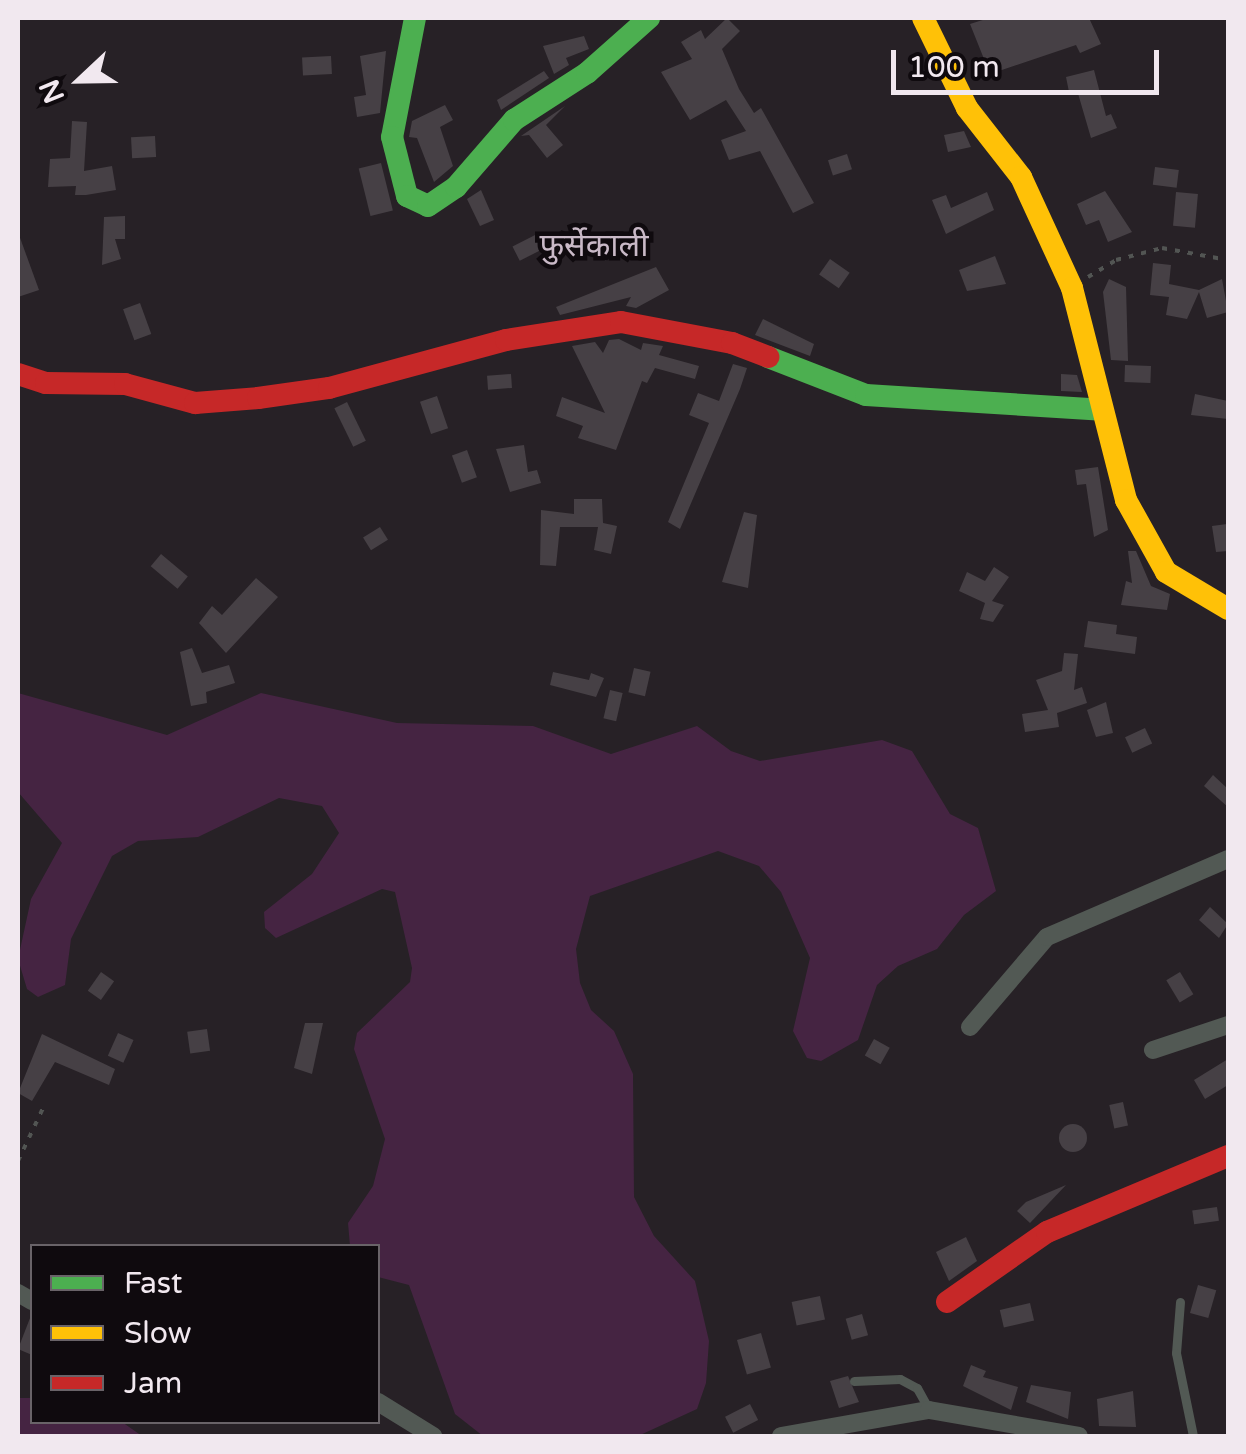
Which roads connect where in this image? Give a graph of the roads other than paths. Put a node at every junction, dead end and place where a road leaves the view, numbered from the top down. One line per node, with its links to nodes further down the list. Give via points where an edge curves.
1 (415, 18): 2 (street, via 392,137 407,196 428,206 456,187 514,120 587,73)
2 (649, 18)
3 (923, 18): 5 (street, via 967,108 1021,178 1072,288)
4 (18, 374): 5 (street, via 46,383 124,384 195,403 258,398 329,388 524,336 621,322 732,342 866,394)
5 (1102, 410): 6 (street, via 1126,500 1166,572)
6 (1228, 609)
7 (1228, 859): 9 (street, via 1046,937)
8 (1228, 1024): 10 (street)
9 (970, 1027)
10 (1152, 1050)
11 (1228, 1156): 12 (street, via 1047,1232)
12 (947, 1302)
13 (1180, 1302): 20 (lane, via 1176,1353)
14 (854, 1381): 16 (lane, via 900,1379 917,1388)
15 (380, 1403): 17 (street)
16 (928, 1410): 18 (street); 19 (street)
17 (433, 1436)
18 (781, 1436)
19 (1079, 1436)
20 (1194, 1436)

